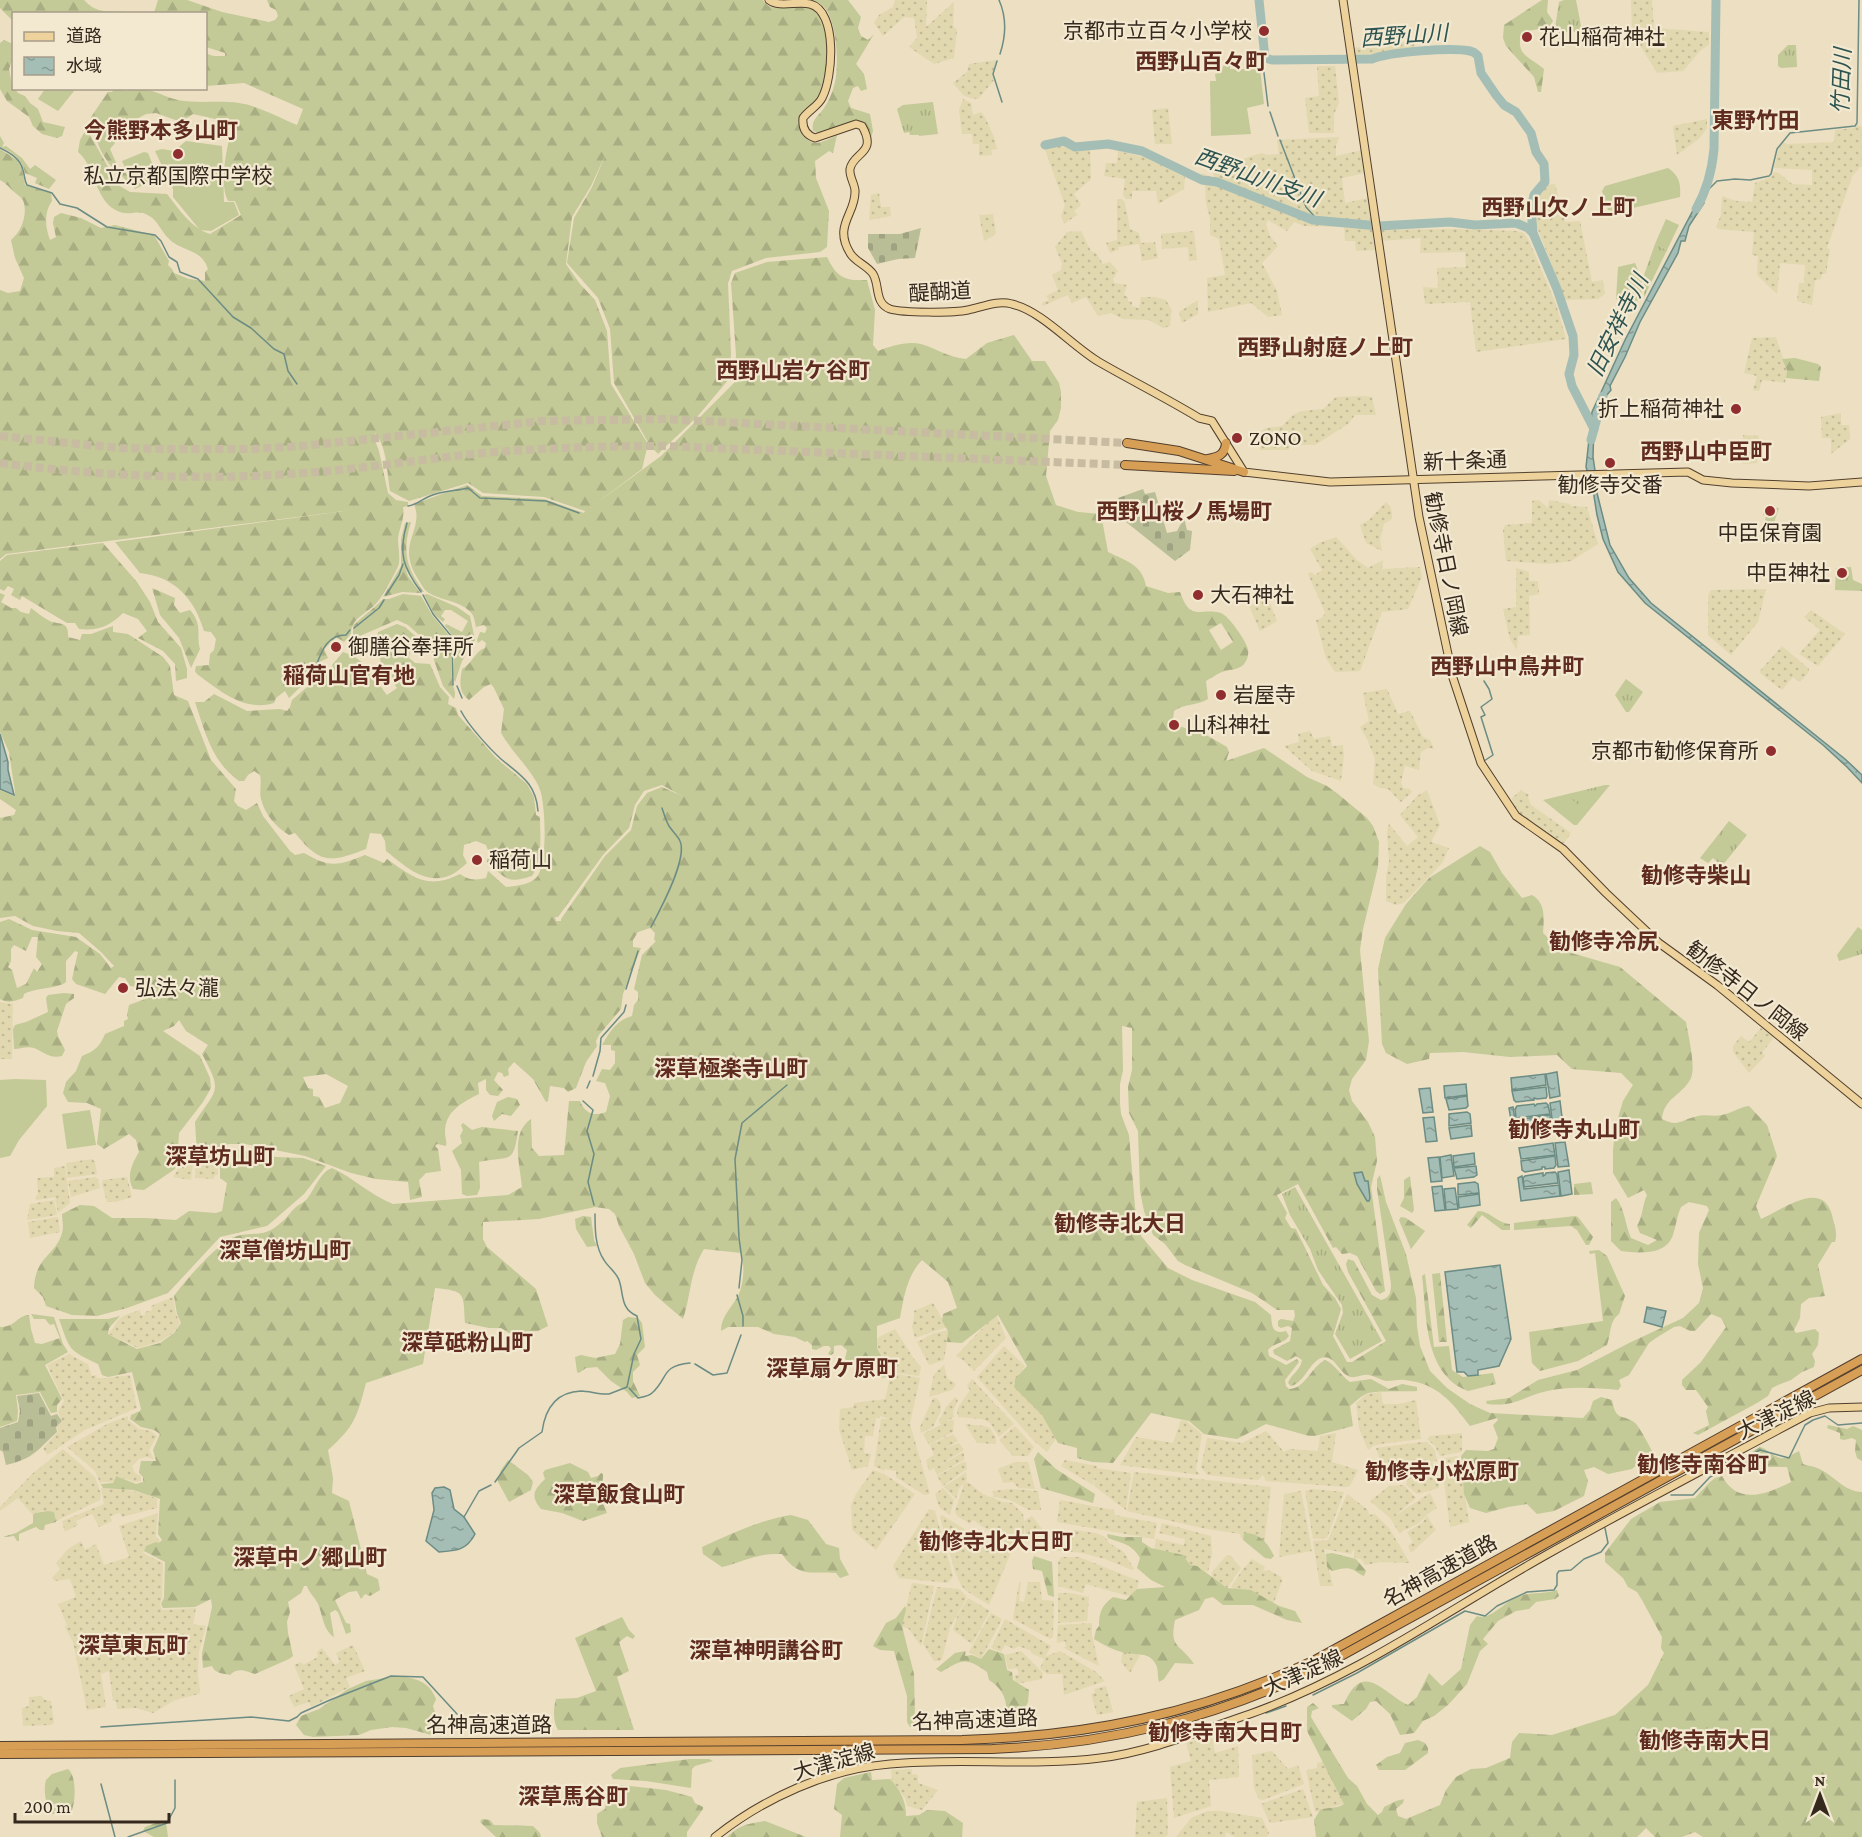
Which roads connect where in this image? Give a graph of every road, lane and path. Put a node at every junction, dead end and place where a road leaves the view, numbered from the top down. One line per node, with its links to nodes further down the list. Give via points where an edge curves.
1 (769, 0): 4 (main road, 醍醐道, via 812,4 829,26 831,68 827,85 819,103 805,115 803,126 815,138 856,124 864,130 866,149 850,168 855,192 844,234 850,253 874,275 884,305 899,310 948,312 993,303 1023,308 1100,362 1199,418 1212,421)
2 (1343, 0): 8 (main road, 勧修寺日ノ岡線)
3 (1127, 443): 5 (highway, via 1164,447)
4 (1226, 443): 5 (highway, via 1221,455); 7 (main road, 醍醐道)
5 (1207, 459): 7 (highway)
6 (1125, 465): 7 (highway)
7 (1244, 472): 8 (main road, 新十条通, via 1330,482)
8 (1413, 480): 9 (main road, 新十条通, via 1688,472 1703,480 1732,483 1809,486); 10 (main road, 勧修寺日ノ岡線, via 1453,678 1481,763 1510,809 1563,849 1640,927)
9 (1862, 482)
10 (1862, 1104)
11 (1862, 1359): 14 (highway, 名神高速道路, via 1315,1660 1225,1697 1124,1724 1062,1734 971,1740)
12 (1862, 1370): 15 (highway, 名神高速道路, via 1319,1668 1245,1700 1151,1729 1064,1743 980,1749)
13 (1862, 1407): 16 (main road, 大津淀線, via 1810,1413 1545,1555 1353,1669 1273,1705 1141,1750 1104,1758 872,1766 825,1778 774,1799)
14 (0, 1746)
15 (0, 1754)
16 (715, 1837)

